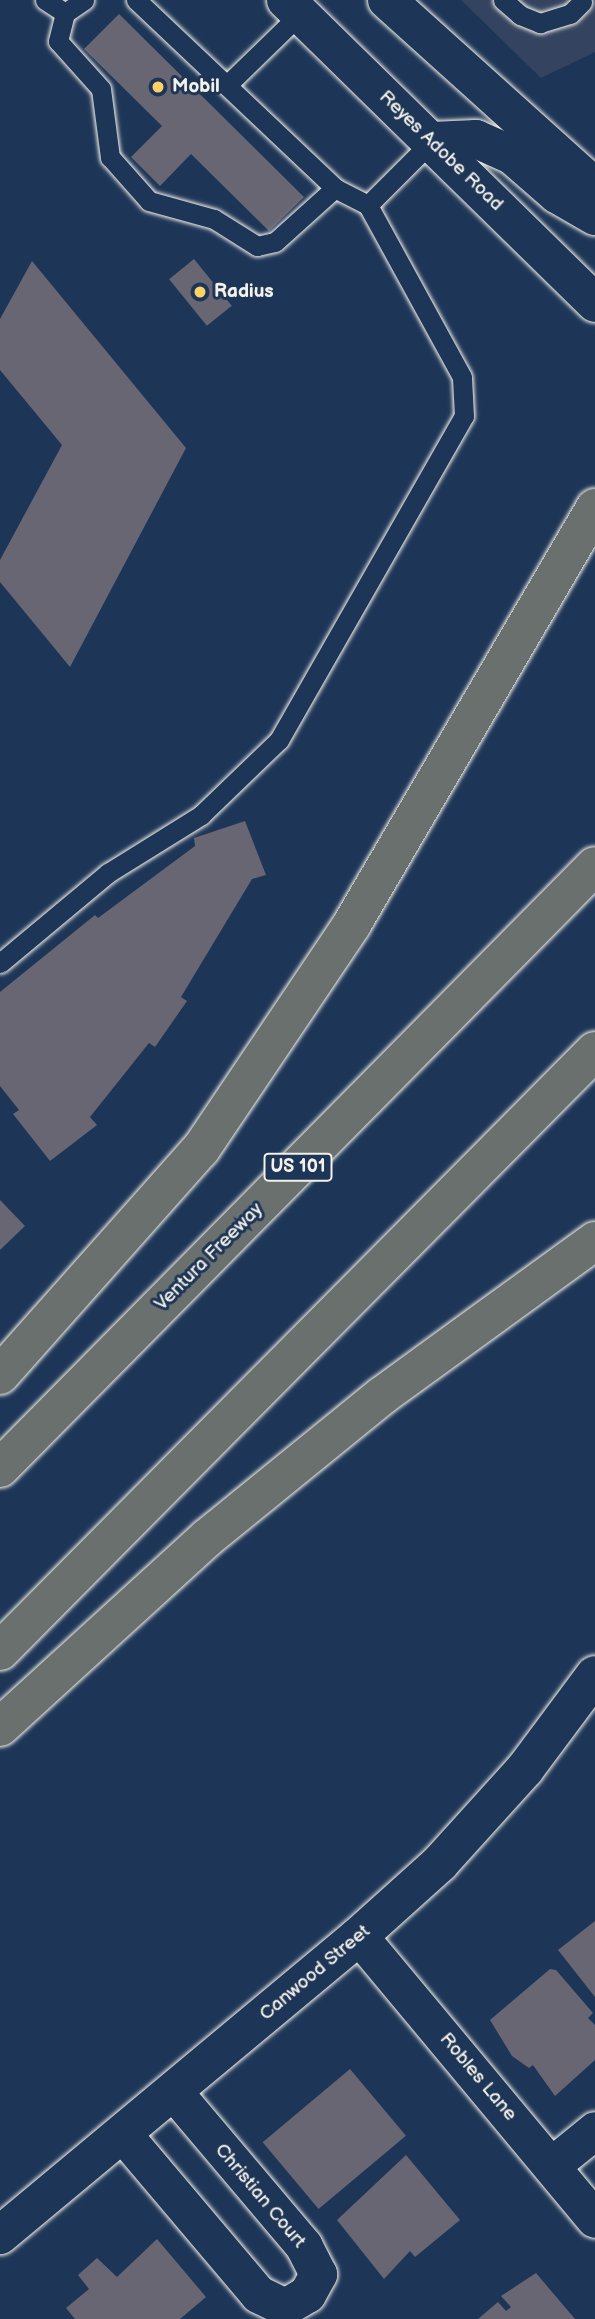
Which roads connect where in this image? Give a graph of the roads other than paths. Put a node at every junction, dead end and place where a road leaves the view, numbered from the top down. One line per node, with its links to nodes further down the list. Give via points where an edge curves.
1 (46, 0): 8 (lane)
2 (84, 0): 8 (lane)
3 (136, 0): 9 (lane)
4 (387, 0): 11 (street)
5 (503, 0): 6 (lane, via 520,15 540,23 570,14)
6 (582, 2)
7 (293, 7): 9 (lane); 10 (street, Reyes Adobe Road)
8 (65, 13): 12 (lane, via 58,41 101,89 110,157 149,201 214,219 257,247 275,242)
9 (227, 85): 12 (lane)
10 (432, 141): 13 (lane); 14 (street, via 476,139 512,155 557,194); 15 (street, Reyes Adobe Road)
11 (590, 173)
12 (335, 188): 13 (lane)
13 (368, 205): 18 (lane, via 461,377 464,416 456,436 279,740 201,815 108,873)
14 (595, 216)
15 (595, 303)
16 (595, 508): 21 (highway, via 352,924 201,1149)
17 (595, 866): 22 (highway, Ventura Freeway / US 101)
18 (0, 964)
19 (595, 1051): 23 (highway)
20 (595, 1241): 25 (highway, via 383,1395 207,1538)
21 (0, 1375)
22 (0, 1468)
23 (0, 1651)
24 (595, 1675): 26 (street, Canwood Street, via 481,1821)
25 (0, 1727)
26 (359, 1937): 27 (street, Canwood Street); 30 (street, Robles Lane)
27 (174, 2092): 29 (street, Canwood Street); 29 (street, Christian Court, via 304,2246 318,2274 307,2294 285,2306 258,2294)
28 (595, 2130): 30 (street)
29 (122, 2133): 32 (street, Canwood Street)
30 (552, 2165): 31 (street, Robles Lane)
31 (595, 2220)
32 (0, 2235)

